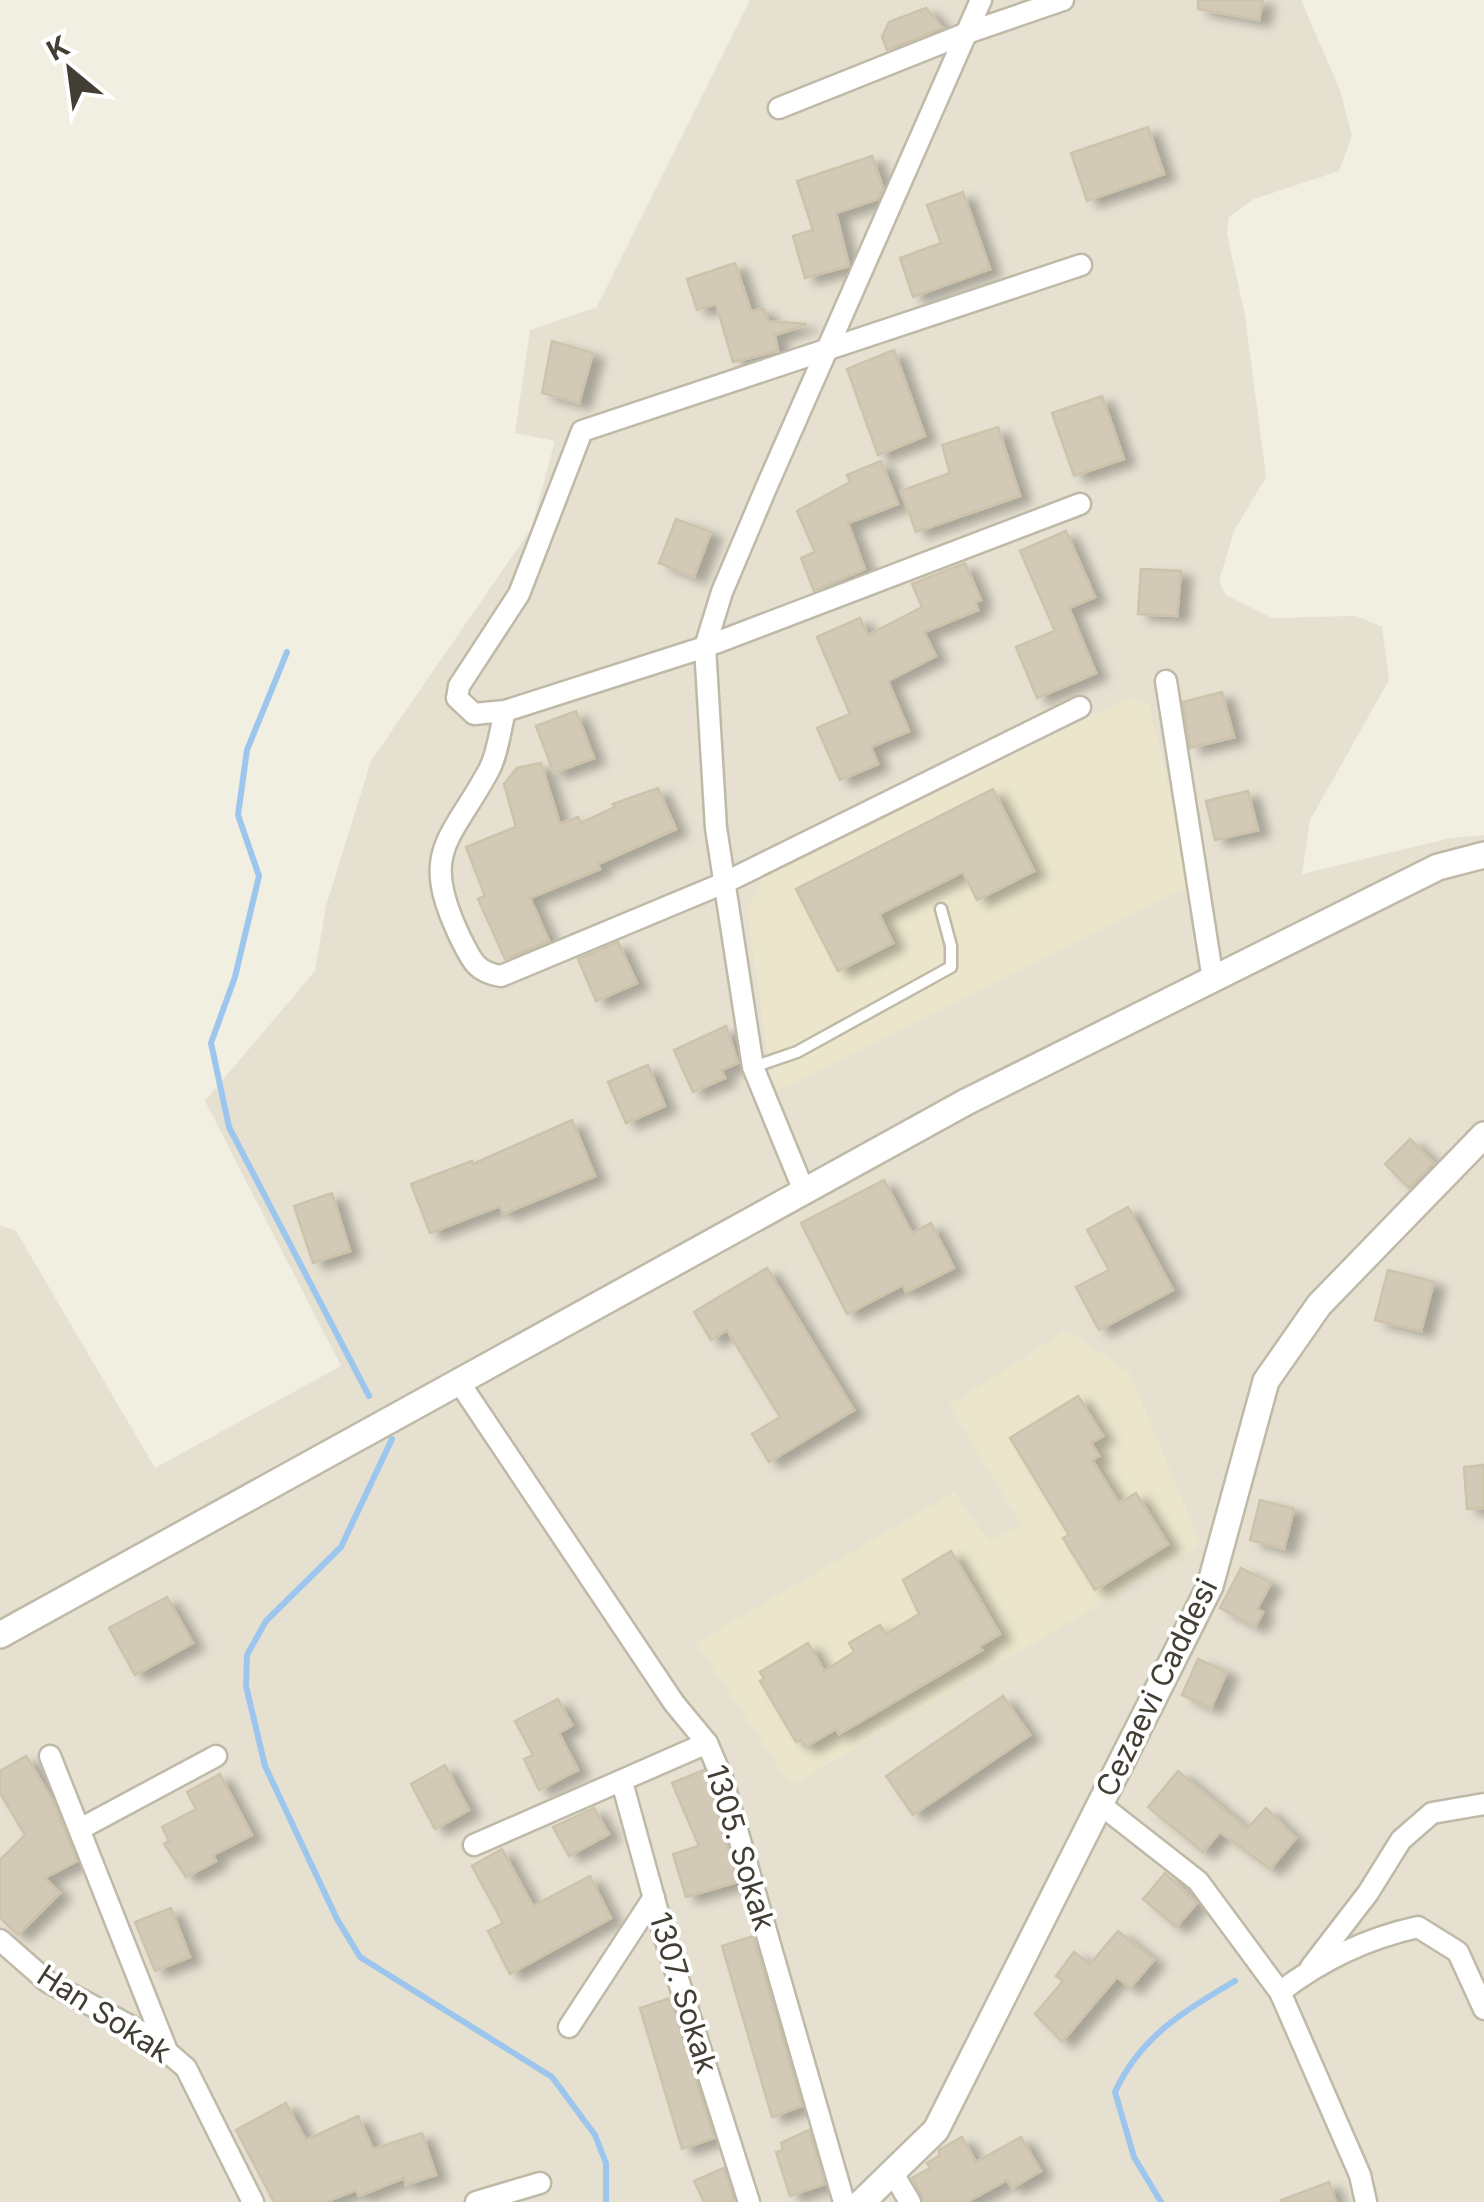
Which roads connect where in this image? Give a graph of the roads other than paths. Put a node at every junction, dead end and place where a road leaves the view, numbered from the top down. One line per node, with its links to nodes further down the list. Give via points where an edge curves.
1 (981, 0): 3 (street)
2 (1064, 0): 3 (street)
3 (966, 33): 4 (street); 6 (street)
4 (780, 108)
5 (1082, 264): 6 (street)
6 (831, 347): 8 (street, via 722,592); 11 (street, via 582,431 518,594 459,686 457,698 474,714)
7 (1080, 504): 8 (street)
8 (706, 646): 11 (street); 13 (street)
9 (1166, 682): 15 (street)
10 (1080, 706): 13 (street)
11 (505, 711): 13 (street, via 491,767 448,834 438,870 447,911 485,974 501,976)
12 (1484, 854): 15 (street, via 1438,867)
13 (724, 883): 16 (street)
14 (941, 909): 16 (lane, via 951,967 797,1052)
15 (1214, 980): 18 (street, via 966,1102)
16 (753, 1067): 18 (street)
17 (1484, 1135): 26 (street, Cezaevi Caddesi, via 1319,1305 1266,1381 1210,1586)
18 (804, 1192): 19 (street)
19 (458, 1382): 20 (street); 21 (street, 1305. Sokak, via 674,1704)
20 (0, 1635)
21 (708, 1743): 24 (street); 41 (street, 1305. Sokak)
22 (50, 1756): 27 (street)
23 (216, 1756): 27 (street)
24 (622, 1782): 28 (street); 29 (street, 1307. Sokak)
25 (1484, 1804): 31 (street, via 1432,1813 1401,1840)
26 (1101, 1805): 32 (street, via 1198,1881); 36 (street, Cezaevi Caddesi, via 936,2130)
27 (80, 1829): 35 (street)
28 (474, 1845)
29 (654, 1897): 34 (street); 40 (street, 1307. Sokak)
30 (2, 1948): 35 (street, Han Sokak)
31 (1310, 1969): 32 (street); 33 (street, via 1418,1927 1458,1952)
32 (1280, 1992): 44 (street)
33 (1484, 2009)
34 (568, 2027)
35 (168, 2052): 38 (street, Han Sokak, via 186,2068)
36 (894, 2175): 42 (street, Cezaevi Caddesi); 43 (street)
37 (540, 2183): 39 (street)
38 (253, 2202)
39 (476, 2202)
40 (749, 2202)
41 (844, 2202)
42 (862, 2202)
43 (910, 2202)
44 (1366, 2202)

